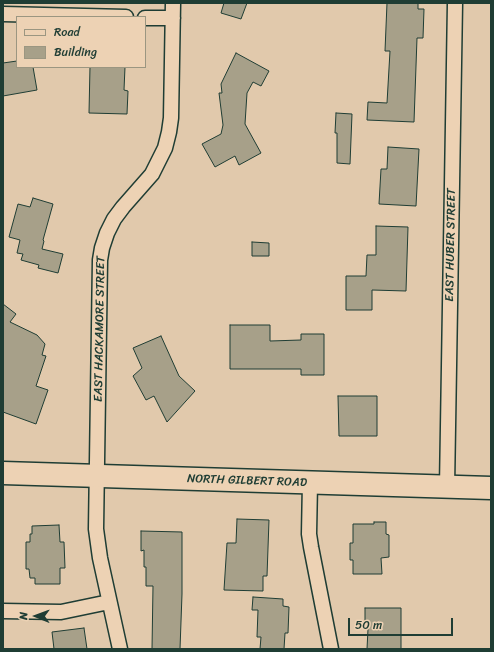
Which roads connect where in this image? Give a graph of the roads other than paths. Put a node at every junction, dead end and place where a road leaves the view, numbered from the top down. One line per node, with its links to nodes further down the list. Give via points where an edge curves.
1 (173, 3): 6 (street, EAST HACKAMORE STREET)
2 (455, 3): 10 (street, EAST HUBER STREET)
3 (3, 14): 4 (street)
4 (85, 16)
5 (146, 18): 6 (street)
6 (173, 18): 8 (street, EAST HACKAMORE STREET, via 171,118 165,148 152,174 114,219 107,233 100,260)
7 (3, 474): 8 (main road, NORTH GILBERT ROAD)
8 (97, 476): 9 (main road, NORTH GILBERT ROAD); 12 (street, EAST HACKAMORE STREET, via 97,545)
9 (310, 483): 10 (main road, NORTH GILBERT ROAD); 15 (street, via 310,547)
10 (447, 487): 11 (main road, NORTH GILBERT ROAD)
11 (491, 488)
12 (109, 602): 13 (street, via 61,612); 14 (street, EAST HACKAMORE STREET)
13 (3, 611)
14 (120, 649)
15 (331, 649)

